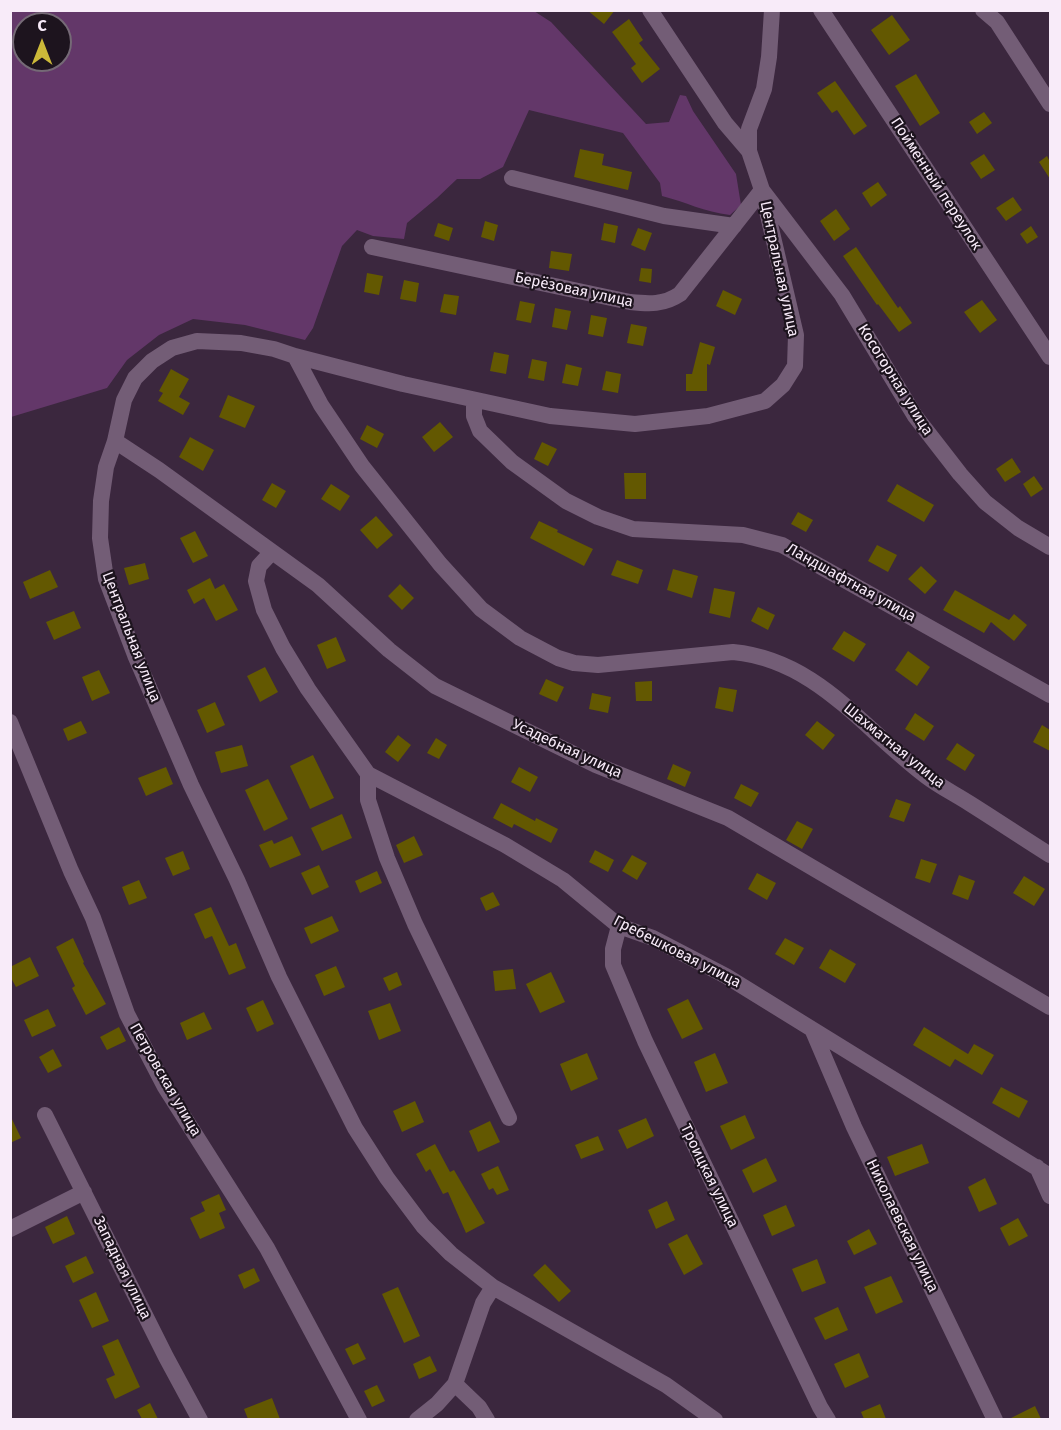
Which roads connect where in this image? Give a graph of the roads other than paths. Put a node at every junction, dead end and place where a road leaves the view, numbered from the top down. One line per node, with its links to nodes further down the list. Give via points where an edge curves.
1 (650, 10): 6 (street, via 725,123)
2 (772, 10): 6 (street, via 764,89 749,129)
3 (821, 10): 12 (street, Пойменный переулок)
4 (983, 10): 5 (street, via 997,22)
5 (1050, 104)
6 (749, 151): 8 (street, Центральная улица)
7 (512, 178): 9 (street, via 664,216)
8 (762, 190): 9 (street, Берёзовая улица); 13 (street, Центральная улица, via 796,334 795,366 765,402 708,416 635,424 550,416); 15 (street, Косогорная улица, via 842,295 915,416 960,474 985,502)
9 (734, 226): 10 (street, Берёзовая улица, via 680,294 670,301 649,304)
10 (372, 247)
11 (295, 356): 13 (street, Центральная улица); 14 (street, Центральная улица, via 241,343 197,341 172,348 135,378 124,400); 20 (street, Шахматная улица, via 321,405 362,466 440,564 481,609 520,638 574,663 598,665 733,652 782,663 824,688 927,777)
12 (1050, 357)
13 (474, 400): 17 (street, Ландшафтная улица, via 474,416 480,431 512,462 566,501 633,529 743,535 782,545)
14 (115, 441): 16 (street, Усадебная улица); 30 (street, Центральная улица, via 101,501 100,538 106,579 186,774 279,977 355,1128 387,1178 430,1233)
15 (1050, 547)
16 (271, 553): 19 (street, Гребешковая улица, via 259,566 256,581 264,609 308,689); 22 (street, Усадебная улица, via 318,585 435,686 596,765 728,818)
17 (1050, 695)
18 (10, 722): 33 (street, Петровская улица, via 93,918 127,1014 165,1087 267,1248)
19 (368, 774): 21 (street, Гребешковая улица, via 505,845 563,880); 25 (street, via 368,800 387,858)
20 (1050, 855)
21 (620, 926): 23 (street, Гребешковая улица, via 653,938 726,976); 37 (street, Троицкая улица, via 613,965 645,1041)
22 (1050, 1007)
23 (813, 1031): 26 (street, Гребешковая улица); 38 (street, Николаевская улица, via 854,1127)
24 (45, 1115): 27 (street, Западная улица)
25 (508, 1118)
26 (1044, 1172): 28 (street)
27 (84, 1192): 29 (street); 32 (street, Западная улица)
28 (1050, 1196)
29 (10, 1229)
30 (494, 1287): 31 (street, via 483,1303); 36 (street, Центральная улица, via 666,1385)
31 (454, 1384): 34 (street); 35 (street)
32 (200, 1419)
33 (359, 1419)
34 (417, 1419)
35 (487, 1419)
36 (715, 1419)
37 (828, 1419)
38 (994, 1419)

